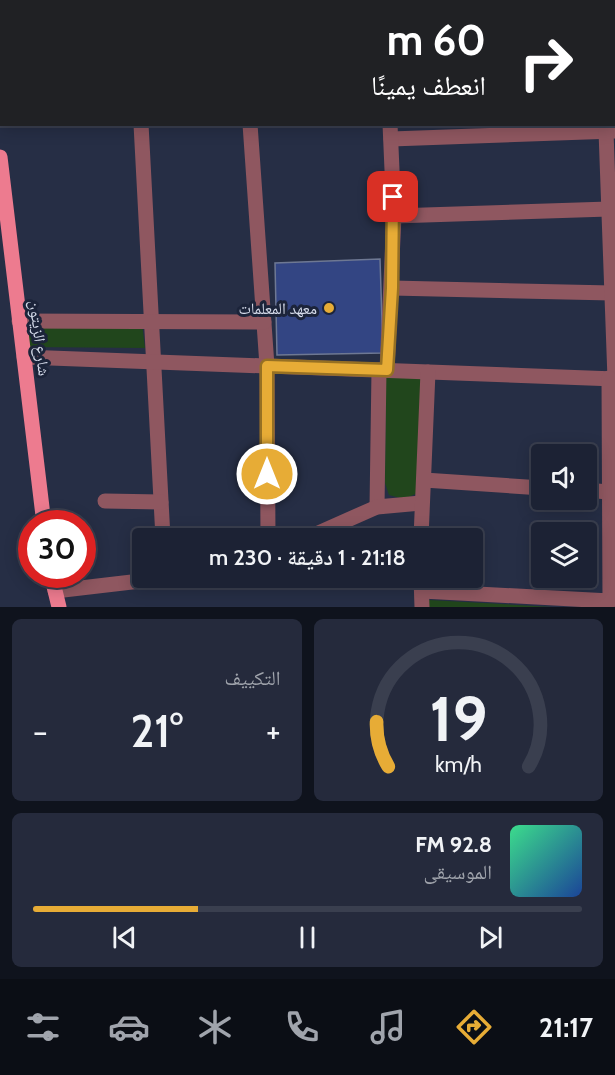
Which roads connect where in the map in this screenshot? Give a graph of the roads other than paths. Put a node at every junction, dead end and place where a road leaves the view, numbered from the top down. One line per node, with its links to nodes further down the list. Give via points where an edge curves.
1 (141, 126): 12 (street)
2 (250, 126): 13 (street)
3 (547, 130): 4 (street); 5 (street)
4 (610, 131): 7 (street)
5 (391, 132): 8 (street)
6 (0, 157): 11 (main road, شارع الزيتون)
7 (609, 209): 8 (street); 10 (street)
8 (394, 216): 9 (street)
9 (392, 288): 10 (street); 17 (street)
10 (612, 293): 19 (street, via 615,379)
11 (20, 321): 12 (street); 14 (main road, شارع الزيتون)
12 (150, 321): 13 (street); 15 (street)
13 (264, 322): 16 (street)
14 (24, 357): 15 (street); 28 (main road, شارع الزيتون)
15 (152, 362): 16 (street); 25 (street)
16 (267, 366): 17 (street); 30 (street)
17 (383, 370): 18 (street); 27 (street)
18 (428, 372): 19 (street); 20 (street)
19 (609, 378): 23 (street)
20 (424, 480): 21 (street); 26 (street)
21 (531, 487)
22 (597, 491): 23 (street)
23 (608, 492): 36 (street, via 610,601)
24 (105, 501): 25 (street)
25 (161, 502): 29 (street)
26 (421, 503): 27 (street); 32 (street)
27 (378, 507): 31 (street)
28 (42, 510)
29 (162, 528)
30 (268, 528)
31 (330, 528)
32 (421, 528)
33 (132, 582): 37 (street)
34 (54, 588): 37 (main road)
35 (422, 588): 39 (street)
36 (466, 588)
37 (55, 591): 38 (main road)
38 (59, 607)
39 (422, 607)

